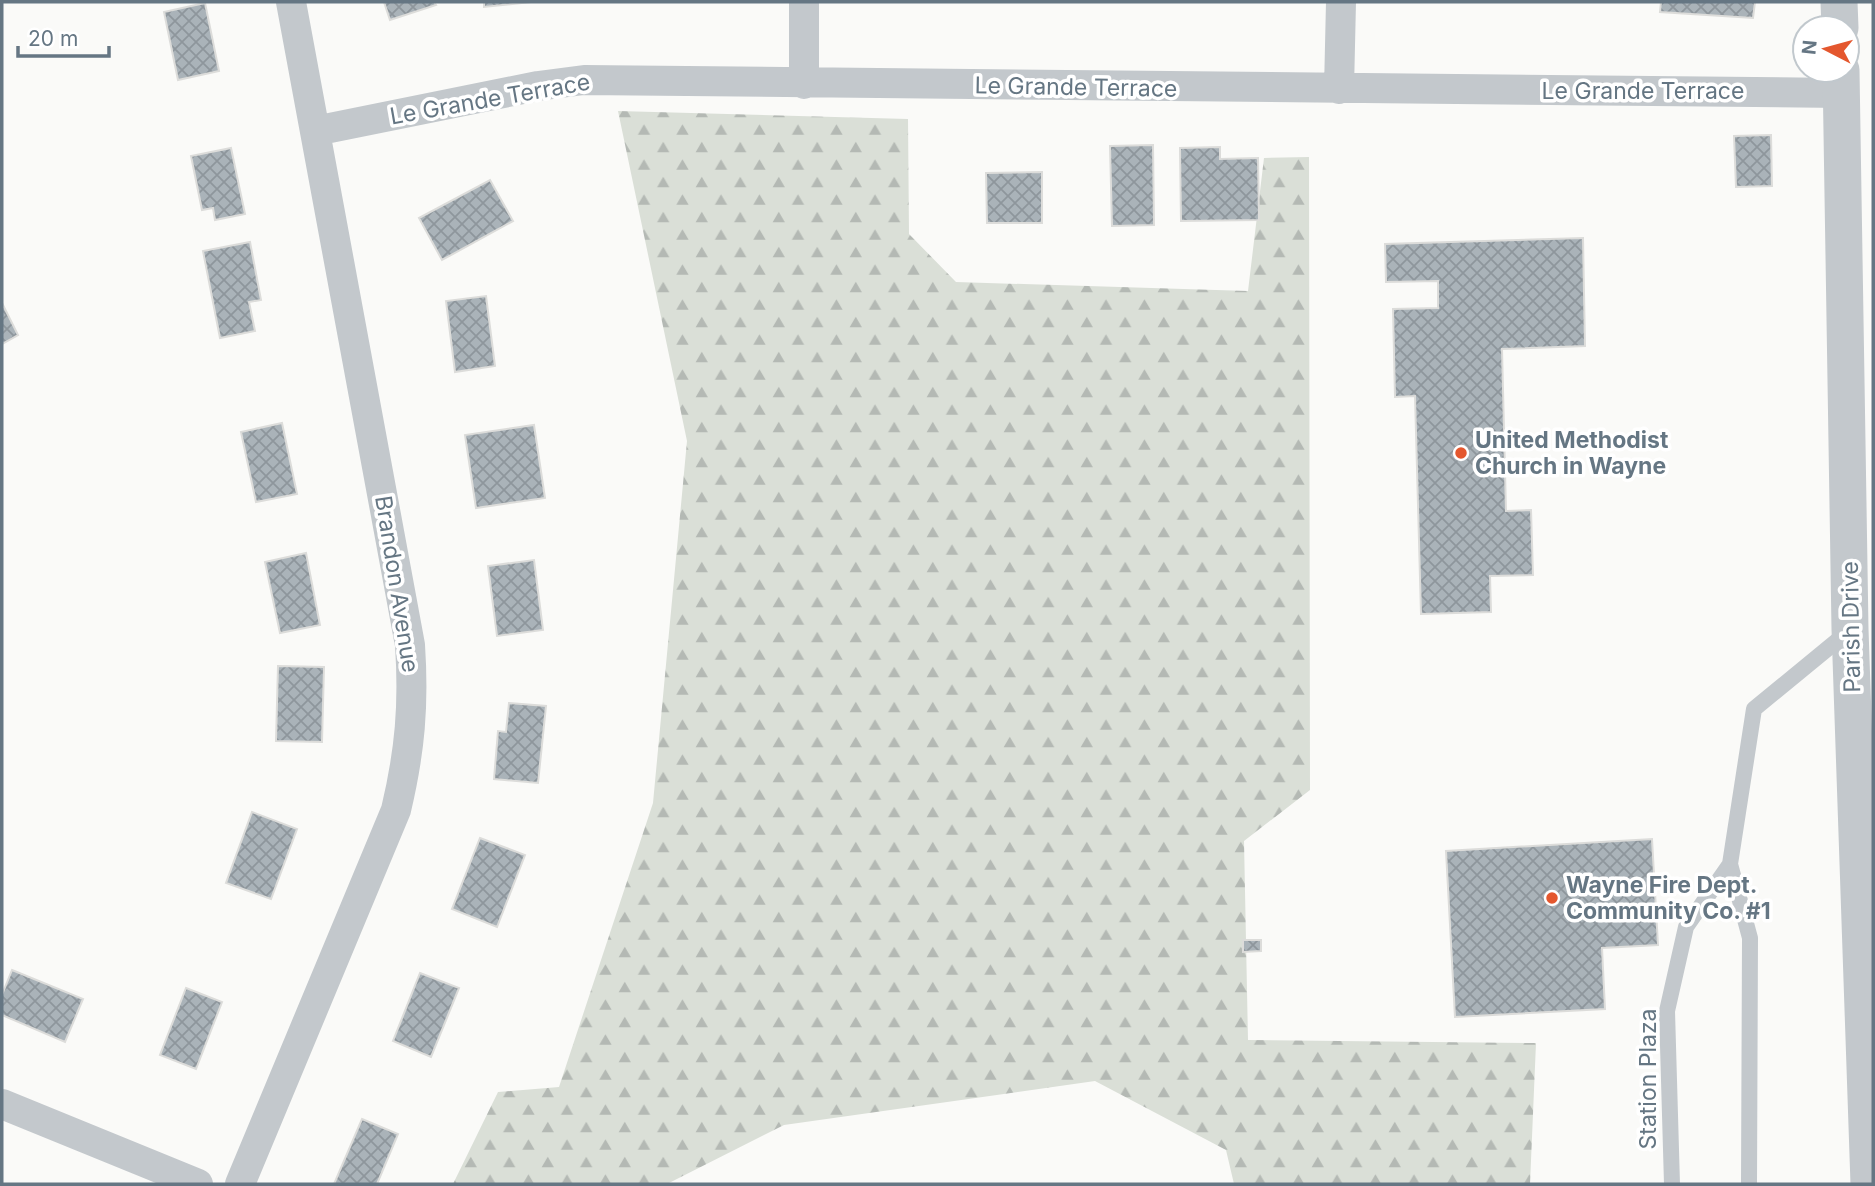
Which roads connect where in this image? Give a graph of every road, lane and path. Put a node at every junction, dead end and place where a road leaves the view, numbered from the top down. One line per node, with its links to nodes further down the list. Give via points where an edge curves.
1 (291, 2): 8 (street, Brandon Avenue)
2 (804, 2): 5 (street)
3 (1341, 2): 7 (street)
4 (1791, 82): 7 (street, Le Grande Terrace)
5 (804, 84): 7 (street, Le Grande Terrace); 8 (street, Le Grande Terrace, via 584,80)
6 (1841, 84): 9 (street, Parish Drive)
7 (1339, 89)
8 (315, 131): 13 (street, Brandon Avenue, via 410,645 414,701 409,756 396,810)
9 (1850, 629): 10 (lane, Station Plaza, via 1754,709); 16 (street, Parish Drive)
10 (1730, 864): 14 (lane, Station Plaza, via 1686,927 1667,1011); 15 (lane, Station Plaza, via 1750,938)
11 (2, 1104): 12 (street)
12 (198, 1184)
13 (240, 1184)
14 (1672, 1184)
15 (1749, 1184)
16 (1869, 1184)

